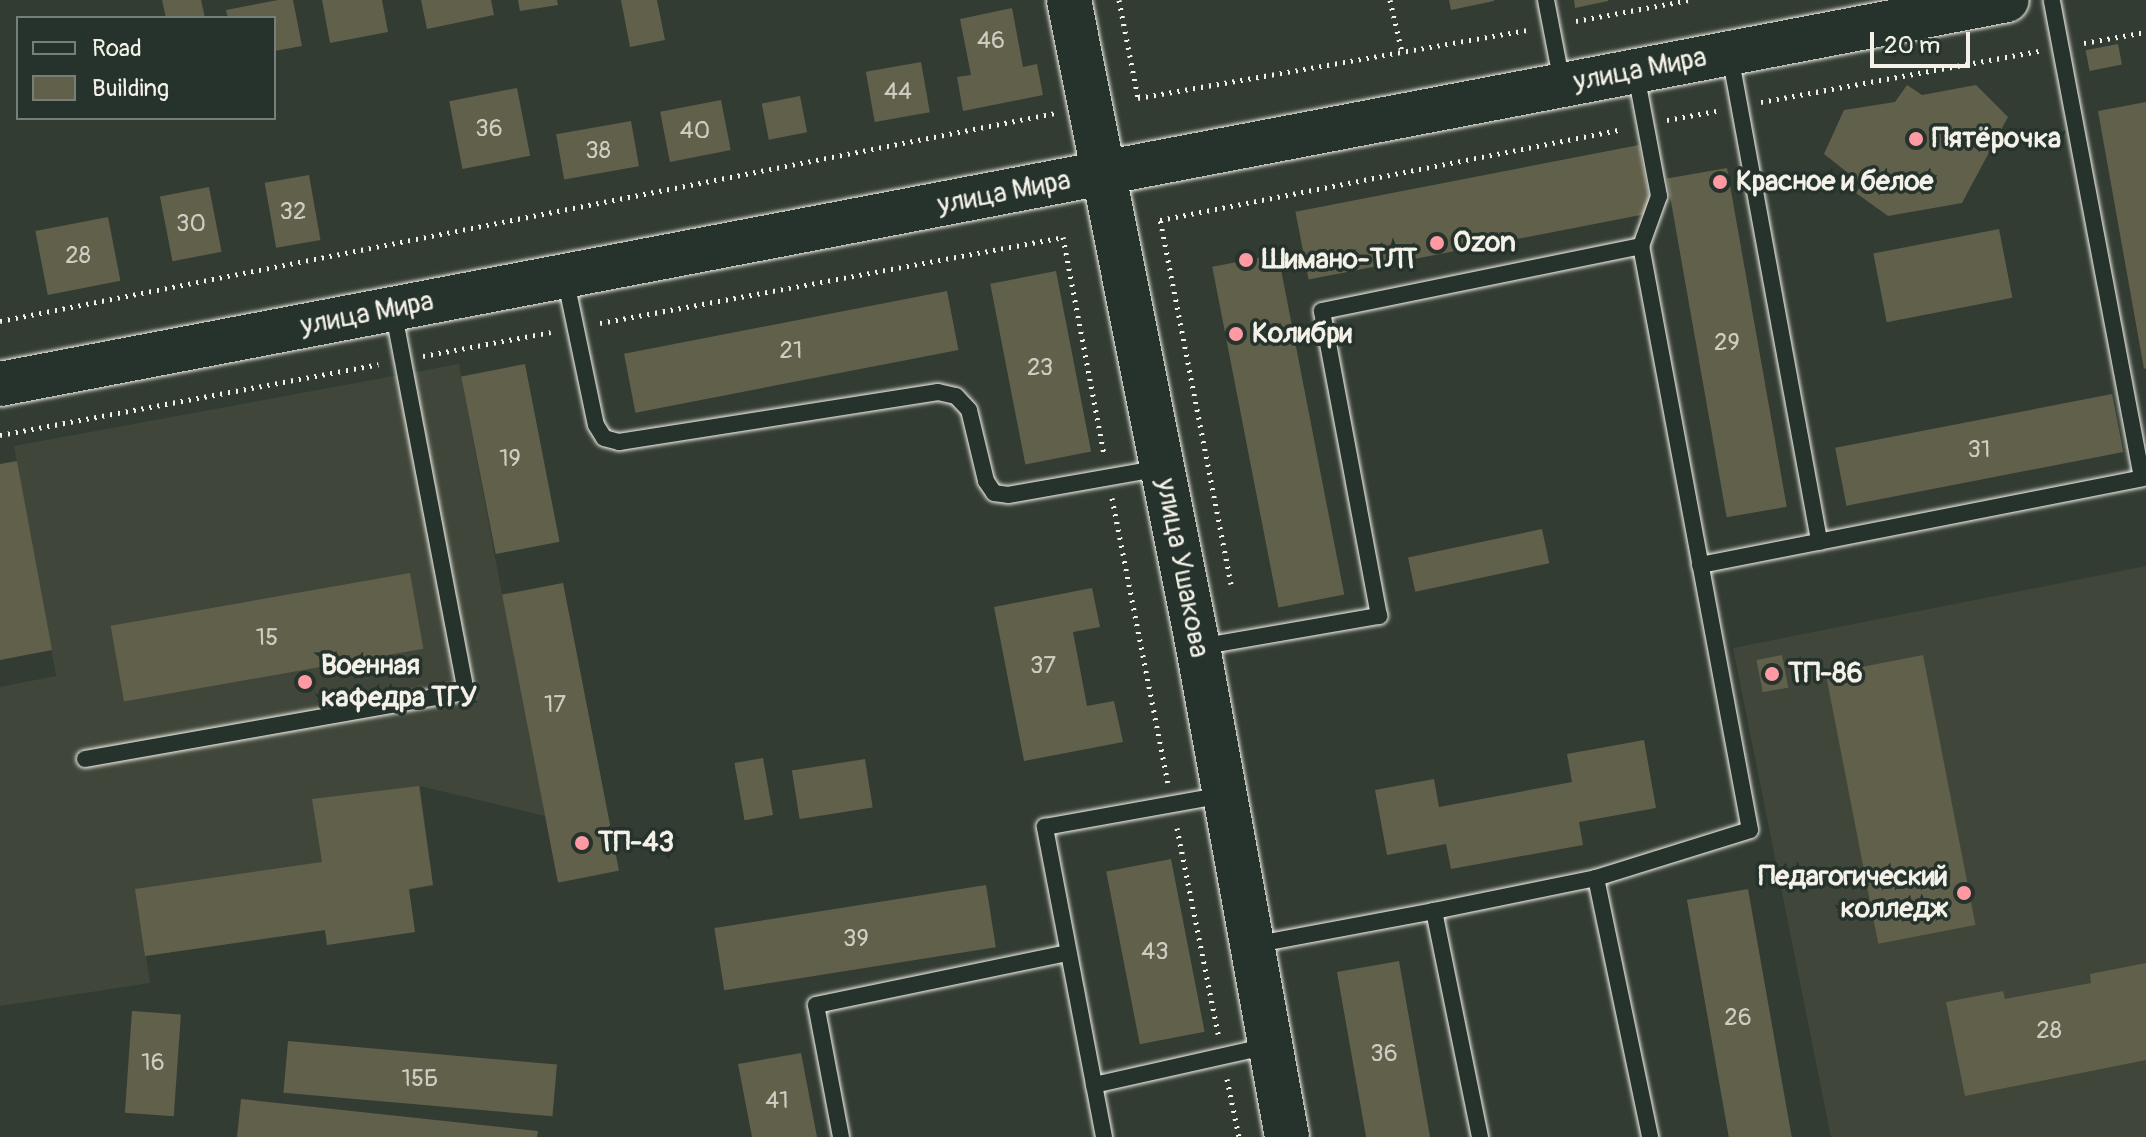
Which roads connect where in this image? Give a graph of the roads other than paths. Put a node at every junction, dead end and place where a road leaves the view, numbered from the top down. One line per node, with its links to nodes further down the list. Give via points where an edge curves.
1 (1069, 0): 8 (main road, улица Ушакова)
2 (1546, 0): 7 (lane)
3 (2007, 0): 5 (main road, улица Мира)
4 (2052, 0): 14 (lane)
5 (1729, 53): 6 (main road, улица Мира); 15 (lane)
6 (1635, 71): 7 (main road, улица Мира); 9 (lane, via 1659,196)
7 (1563, 85): 8 (main road, улица Мира)
8 (1106, 174): 10 (main road, улица Мира); 13 (main road, улица Ушакова)
9 (1641, 246): 16 (lane); 17 (lane, via 1322,311 1379,616)
10 (565, 277): 11 (main road, улица Мира); 13 (lane, via 596,425 604,438 619,442 938,392 956,396 969,410 986,481 994,493 1008,495)
11 (392, 309): 12 (main road, улица Мира); 18 (lane, via 466,692)
12 (0, 384)
13 (1163, 467): 17 (main road, улица Ушакова)
14 (2144, 478): 15 (lane)
15 (1819, 542): 16 (lane)
16 (1700, 565): 20 (lane, via 1750,830)
17 (1198, 647): 19 (main road, улица Ушакова)
18 (85, 759)
19 (1225, 795): 22 (main road, улица Ушакова); 23 (lane, via 1045,827)
20 (1596, 878): 21 (lane); 30 (lane)
21 (1434, 911): 22 (lane); 29 (lane)
22 (1252, 945): 24 (main road, улица Ушакова)
23 (1067, 953): 25 (lane); 26 (lane, via 816,1005)
24 (1269, 1046): 25 (lane); 28 (main road, улица Ушакова)
25 (1094, 1085): 27 (lane)
26 (841, 1137)
27 (1104, 1137)
28 (1287, 1137)
29 (1480, 1137)
30 (1650, 1137)

